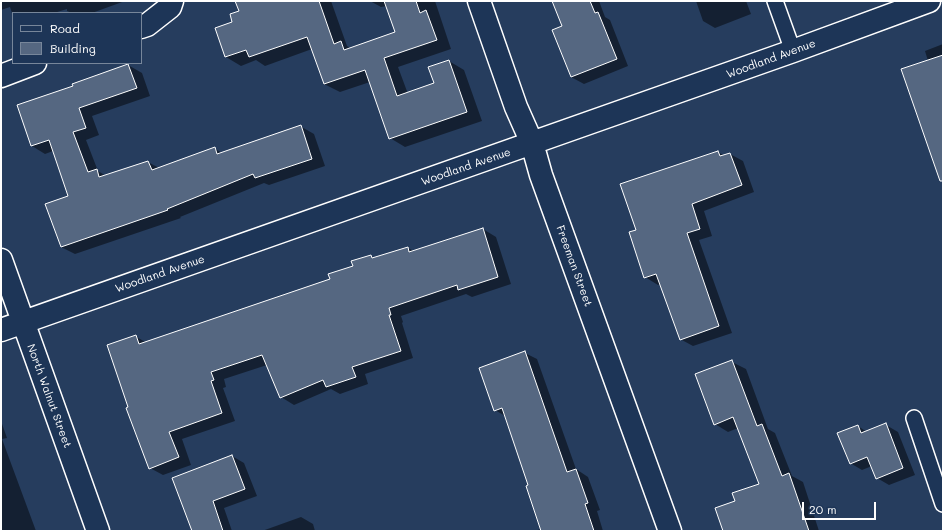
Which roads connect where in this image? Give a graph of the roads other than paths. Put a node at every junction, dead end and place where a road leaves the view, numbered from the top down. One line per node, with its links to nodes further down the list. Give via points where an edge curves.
1 (172, 1): 5 (street, via 170,7)
2 (479, 1): 9 (street, Freeman Street, via 516,107)
3 (774, 1): 6 (lane)
4 (930, 1): 6 (street, Woodland Avenue)
5 (142, 27)
6 (792, 51): 9 (street, Woodland Avenue)
7 (32, 64): 8 (street)
8 (1, 76)
9 (532, 143): 11 (street, Woodland Avenue); 16 (street, Freeman Street)
10 (1, 260): 11 (street, North Walnut Street)
11 (23, 322): 12 (street, Woodland Avenue); 15 (street, North Walnut Street)
12 (1, 330)
13 (914, 418): 14 (lane)
14 (943, 504)
15 (98, 531)
16 (670, 531)

